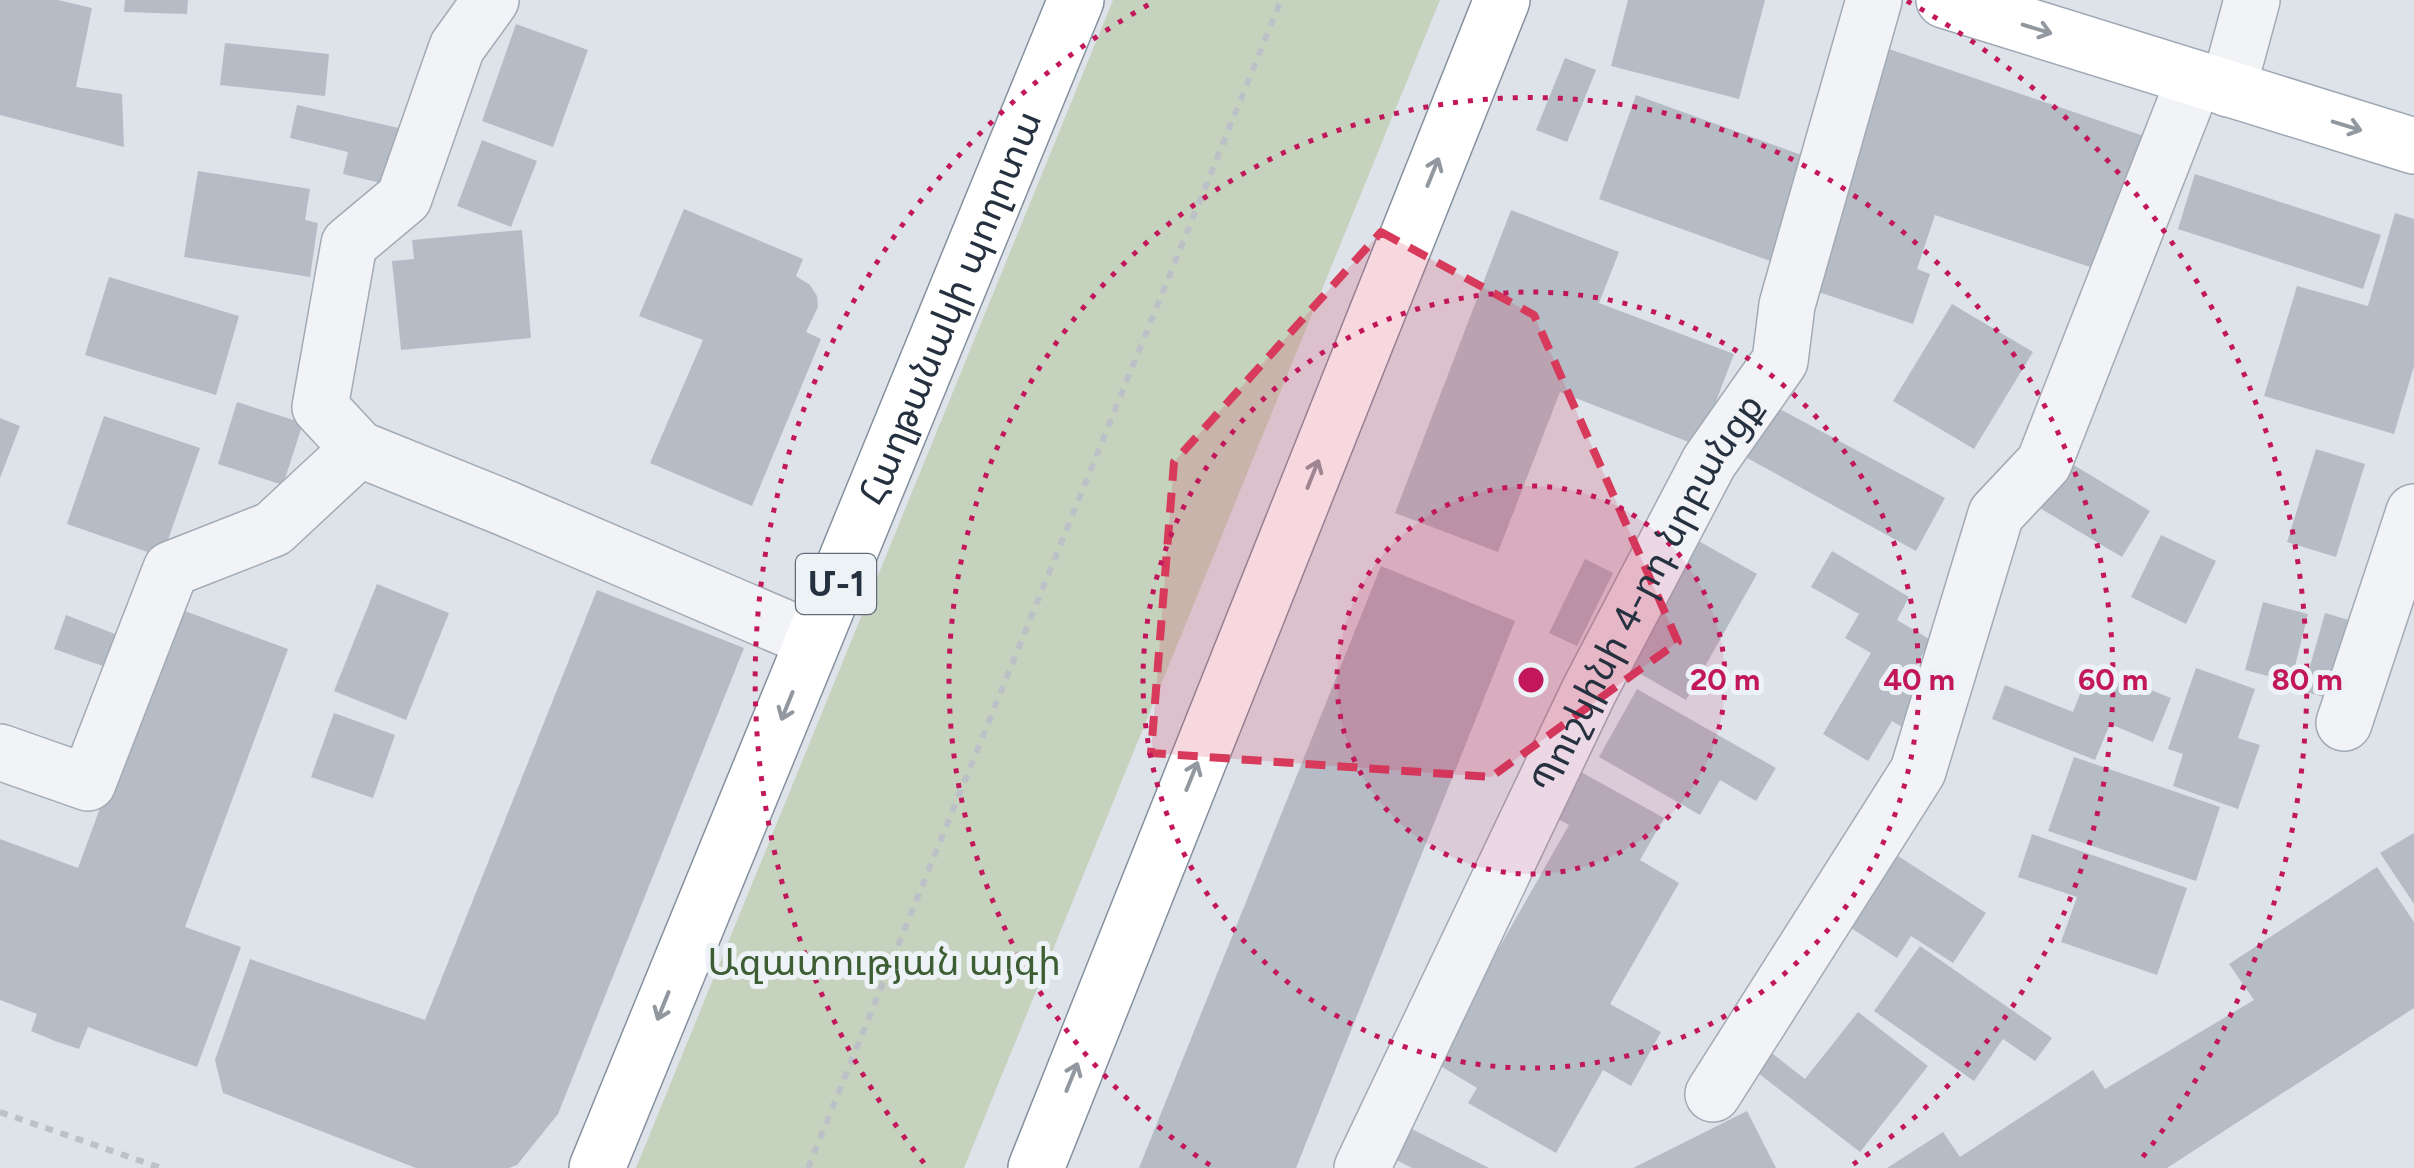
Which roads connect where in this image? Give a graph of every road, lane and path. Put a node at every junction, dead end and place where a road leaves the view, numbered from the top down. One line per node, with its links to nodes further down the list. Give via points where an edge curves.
1 (491, 0): 10 (street, via 458,48 404,198 350,244 320,408)
2 (1076, 0): 12 (main road, Հաղթանակի պողոտա / Մ-1)
3 (1281, 0): 19 (path)
4 (1502, 0): 20 (main road, one-way to 4)
5 (1874, 0): 21 (street, Պուշկինի 4-րդ նրբանցք, via 1787,304 1780,360 1709,462 1589,692)
6 (1944, 0): 8 (main road, one-way to 8)
7 (2252, 0): 8 (street)
8 (2211, 83): 9 (main road, one-way to 9); 15 (street, via 2044,463 1996,514 1918,771)
9 (2414, 146)
10 (359, 449): 12 (street); 14 (street, via 273,529 171,569 88,782)
11 (2414, 512): 13 (street)
12 (814, 640): 18 (main road, Հաղթանակի պողոտա / Մ-1, one-way to 18)
13 (2344, 723)
14 (0, 752)
15 (1713, 1094)
16 (0, 1112): 17 (path)
17 (160, 1168)
18 (597, 1168)
19 (808, 1168)
20 (1036, 1168)
21 (1362, 1168)

